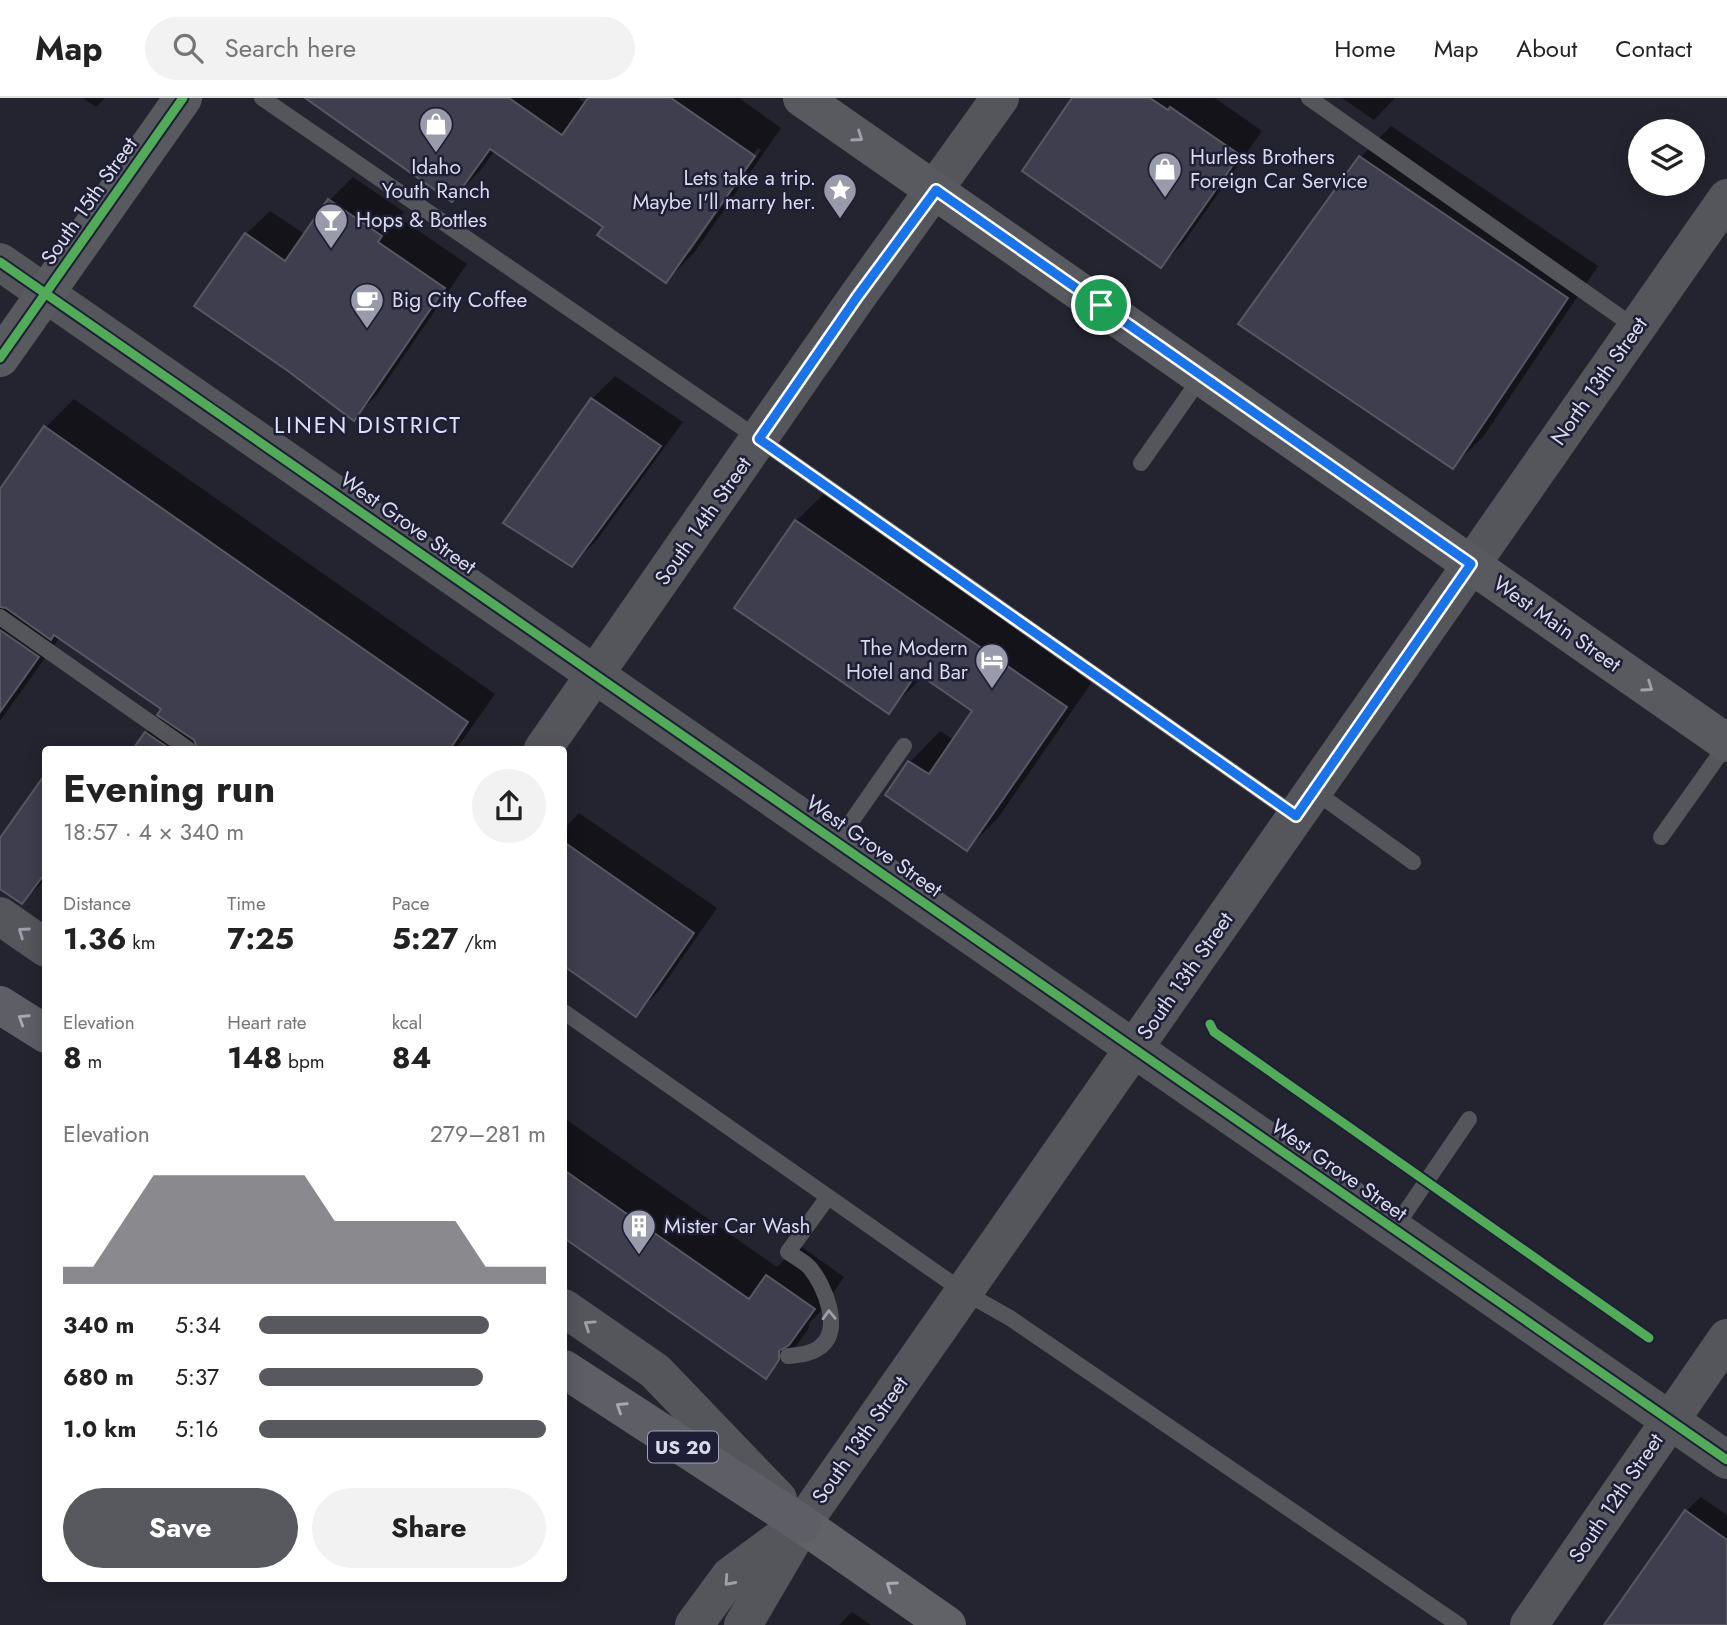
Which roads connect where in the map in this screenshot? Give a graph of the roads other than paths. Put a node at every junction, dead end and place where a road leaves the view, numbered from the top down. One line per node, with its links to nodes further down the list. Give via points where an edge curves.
1 (183, 98): 9 (main road, South 15th Street)
2 (262, 98): 13 (lane)
3 (802, 98): 6 (main road, West Main Street, one-way to 6)
4 (1000, 98): 6 (street, South 14th Street)
5 (1309, 98): 10 (lane)
6 (936, 190): 12 (main road, West Main Street); 13 (street, South 14th Street)
7 (1727, 198): 10 (street, North 13th Street)
8 (0, 262): 9 (street, West Grove Street)
9 (45, 293): 11 (main road, South 15th Street); 17 (street, West Grove Street)
10 (1636, 328): 15 (street, North 13th Street)
11 (0, 358)
12 (1202, 376): 14 (lane); 15 (main road, West Main Street)
13 (759, 439): 17 (street, South 14th Street); 22 (lane)
14 (1141, 463)
15 (1471, 564): 18 (main road, West Main Street, one-way to 18); 22 (street, South 13th Street)
16 (0, 617): 19 (lane)
17 (596, 675): 20 (street, South 14th Street); 24 (street, West Grove Street)
18 (1727, 743): 23 (lane)
19 (184, 746)
20 (546, 746)
21 (904, 746): 24 (lane)
22 (1305, 803): 25 (lane); 31 (street, South 13th Street)
23 (1661, 837)
24 (837, 842): 31 (street, West Grove Street)
25 (1413, 862)
26 (0, 916): 27 (street, one-way to 26)
27 (42, 945)
28 (0, 1005): 30 (highway, one-way to 28)
29 (567, 1014): 33 (lane)
30 (42, 1031)
31 (1134, 1049): 34 (street, West Grove Street); 35 (street, South 13th Street)
32 (1469, 1119): 34 (lane)
33 (828, 1197): 35 (lane); 38 (lane, one-way to 33, via 821,1347 828,1333 831,1313 827,1296 809,1266 788,1252)
34 (1394, 1229): 40 (street, West Grove Street)
35 (964, 1292): 42 (street, South 13th Street); 46 (lane, via 1010,1318)
36 (567, 1310): 42 (street, one-way to 36, via 655,1371)
37 (1727, 1338): 40 (street, South 12th Street)
38 (788, 1356)
39 (567, 1371): 42 (highway, US 20, one-way to 39)
40 (1669, 1420): 41 (street, West Grove Street); 47 (street, South 12th Street)
41 (1727, 1460)
42 (802, 1524): 43 (street, South 13th Street, one-way to 43, via 730,1576); 44 (street, South 13th Street); 45 (main road, US 20, one-way to 42)
43 (694, 1625)
44 (743, 1625)
45 (947, 1625)
46 (1458, 1625)
47 (1529, 1625)

